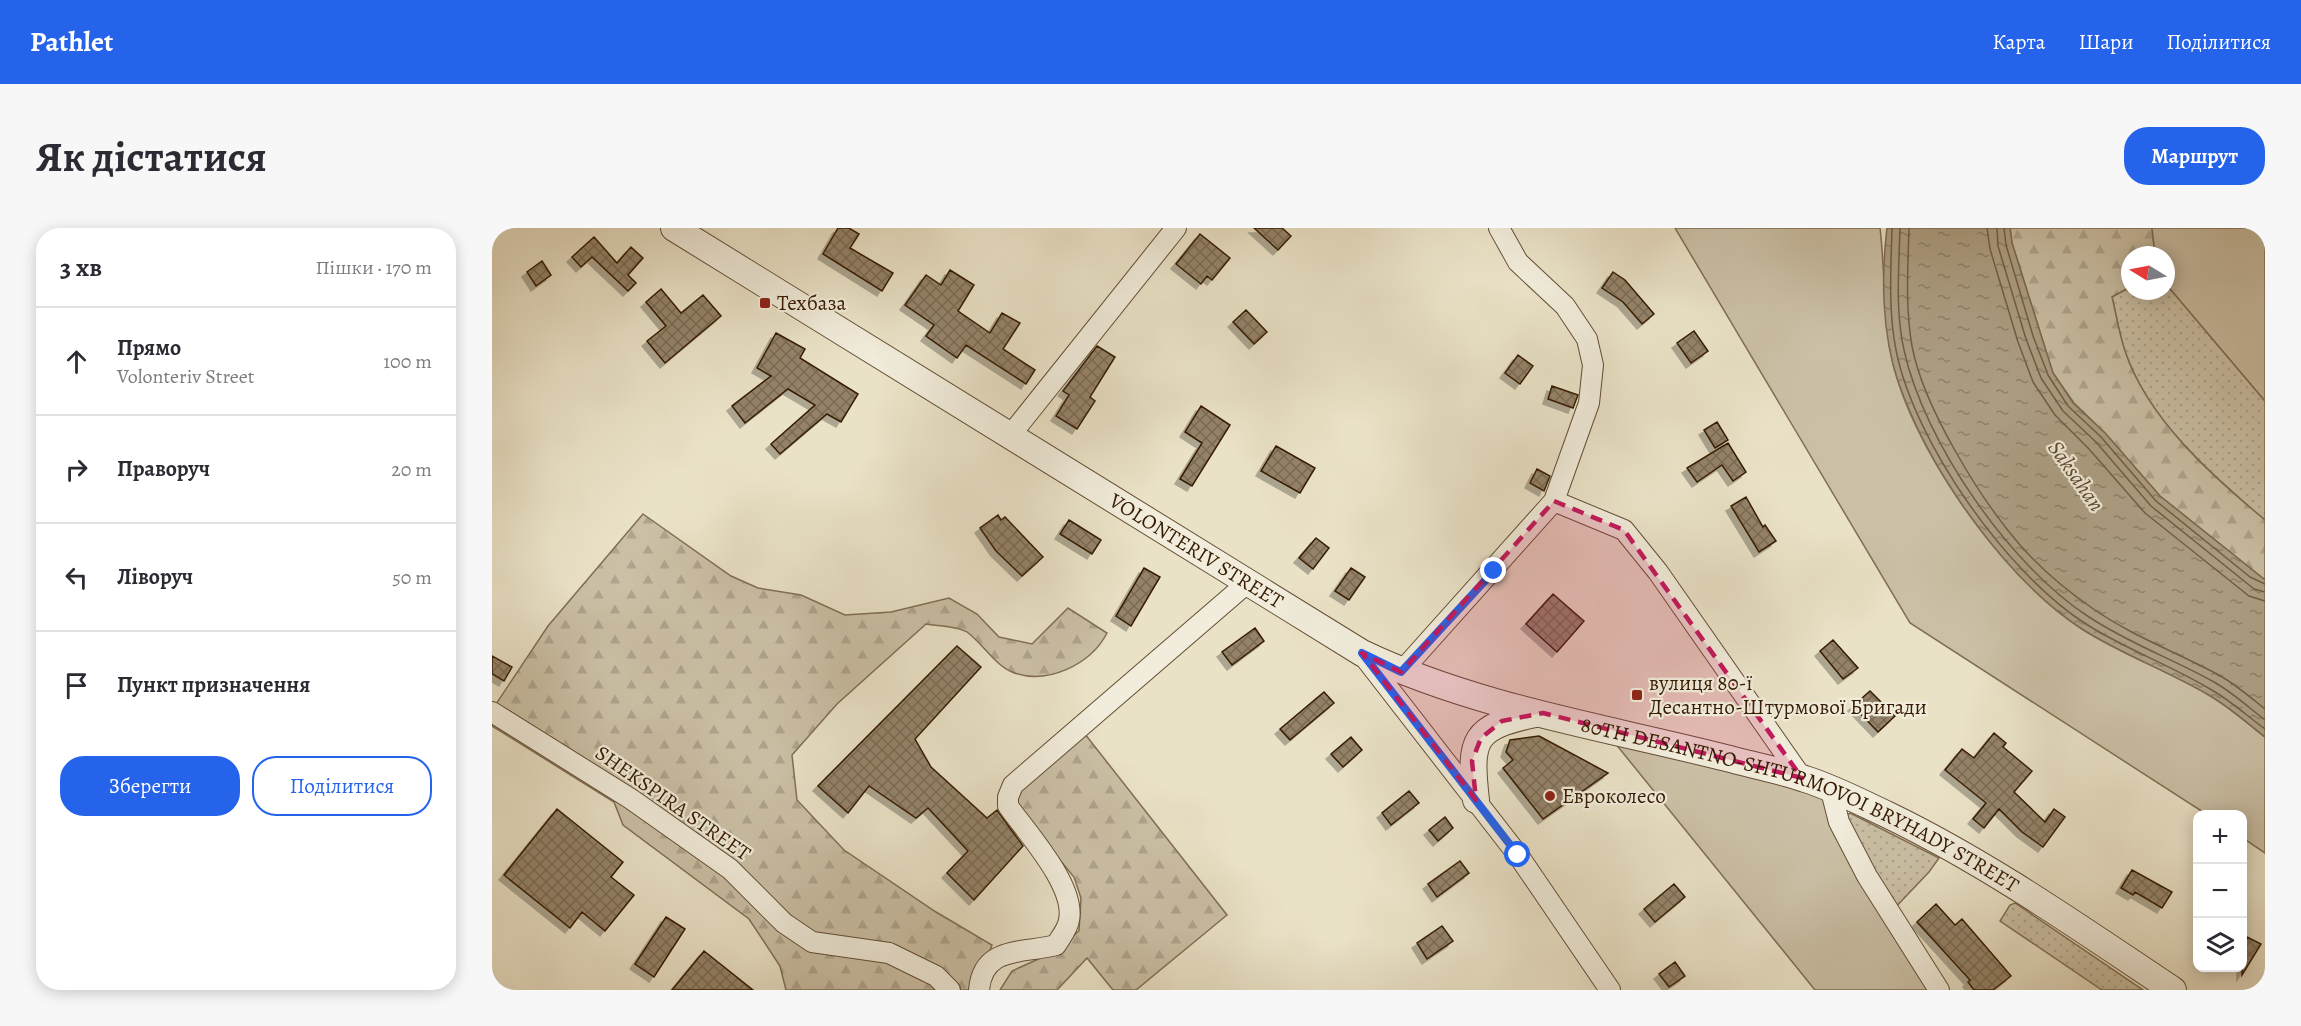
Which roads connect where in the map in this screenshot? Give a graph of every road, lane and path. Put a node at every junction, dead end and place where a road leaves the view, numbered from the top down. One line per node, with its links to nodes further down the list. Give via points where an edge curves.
1 (674, 228): 4 (street, VOLONTERIV STREET)
2 (1176, 228): 4 (street)
3 (1499, 228): 5 (street, via 1518,262 1566,306 1587,339 1593,365 1589,403)
4 (1009, 436): 6 (street, VOLONTERIV STREET)
5 (1554, 501): 8 (street); 11 (street, via 1624,530 1658,572)
6 (1246, 584): 7 (street, VOLONTERIV STREET); 15 (street, via 1013,785 1008,806 1060,880 1070,904 1069,922 1056,945 1009,952 989,962)
7 (1362, 653): 8 (street, 80TH DESANTNO-SHTURMOVOI BRYHADY STREET); 13 (street, VOLONTERIV STREET)
8 (1401, 672): 10 (street, 80TH DESANTNO-SHTURMOVOI BRYHADY STREET, via 1468,696)
9 (492, 712): 14 (street, SHEKSPIRA STREET, via 631,799 730,869 784,923 812,942 889,952 936,976)
10 (1543, 713): 11 (street, 80TH DESANTNO-SHTURMOVOI BRYHADY STREET); 13 (street, via 1502,721 1481,738 1472,761)
11 (1802, 778): 12 (street, 80TH DESANTNO-SHTURMOVOI BRYHADY STREET)
12 (1830, 787): 17 (street, via 1839,822 1867,876); 18 (street, 80TH DESANTNO-SHTURMOVOI BRYHADY STREET, via 1959,851)
13 (1476, 800): 16 (street, VOLONTERIV STREET)
14 (950, 990)
15 (980, 990)
16 (1610, 990)
17 (1939, 990)
18 (2173, 990)

